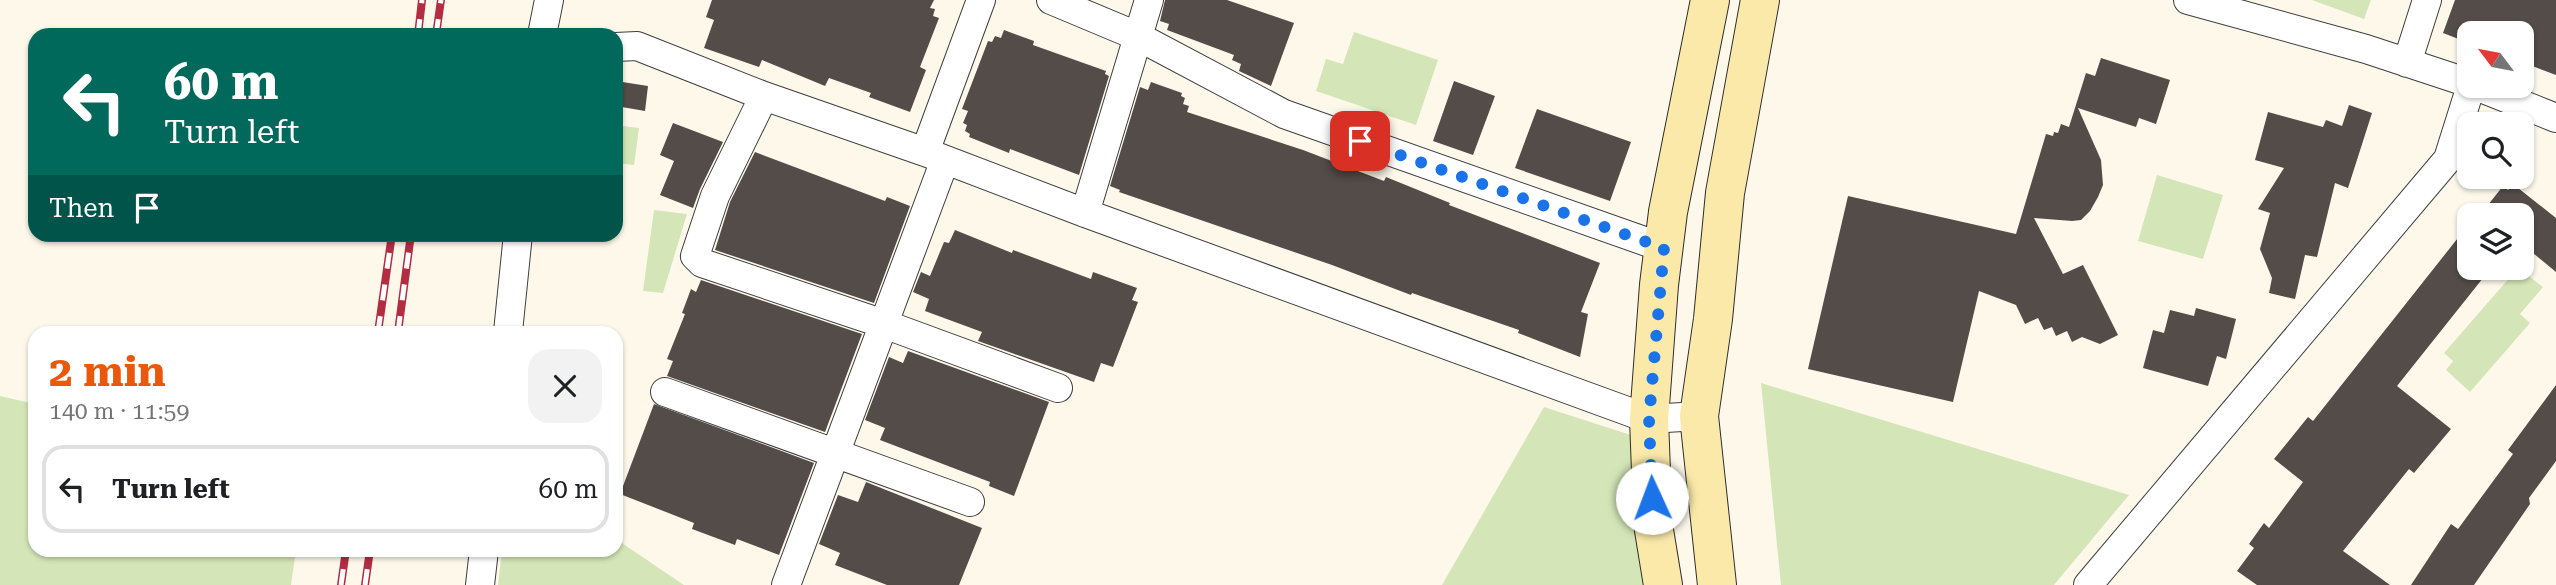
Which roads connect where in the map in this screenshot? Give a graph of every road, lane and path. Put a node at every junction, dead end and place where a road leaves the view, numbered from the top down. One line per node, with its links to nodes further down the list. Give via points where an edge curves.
1 (549, 0): 9 (street)
2 (981, 0): 18 (street)
3 (1051, 0): 10 (street)
4 (1149, 0): 10 (street)
5 (1710, 0): 21 (main road)
6 (1760, 0): 26 (main road, via 1725,192)
7 (2188, 0): 12 (street)
8 (2427, 0): 12 (street)
9 (543, 28)
10 (1137, 36): 19 (street); 21 (street, via 1284,114)
11 (623, 47): 14 (street, via 637,46)
12 (2407, 63): 13 (street)
13 (2457, 80)
14 (764, 96): 18 (street); 22 (street, via 715,196 695,256 702,263)
15 (2468, 98): 35 (street, via 2448,159)
16 (2505, 98): 17 (street)
17 (2556, 118)
18 (935, 156): 19 (street); 22 (street)
19 (1085, 213): 27 (street)
20 (518, 242): 23 (street)
21 (1664, 248): 27 (main road)
22 (884, 324): 24 (street); 28 (street)
23 (509, 326)
24 (1058, 388)
25 (665, 391): 28 (street)
26 (1699, 416): 27 (street); 34 (main road)
27 (1649, 419): 33 (main road, via 1653,524)
28 (835, 453): 29 (street); 32 (street)
29 (970, 502)
30 (483, 557): 31 (street)
31 (480, 585)
32 (786, 585)
33 (1663, 585)
34 (1717, 585)
35 (2088, 585)

